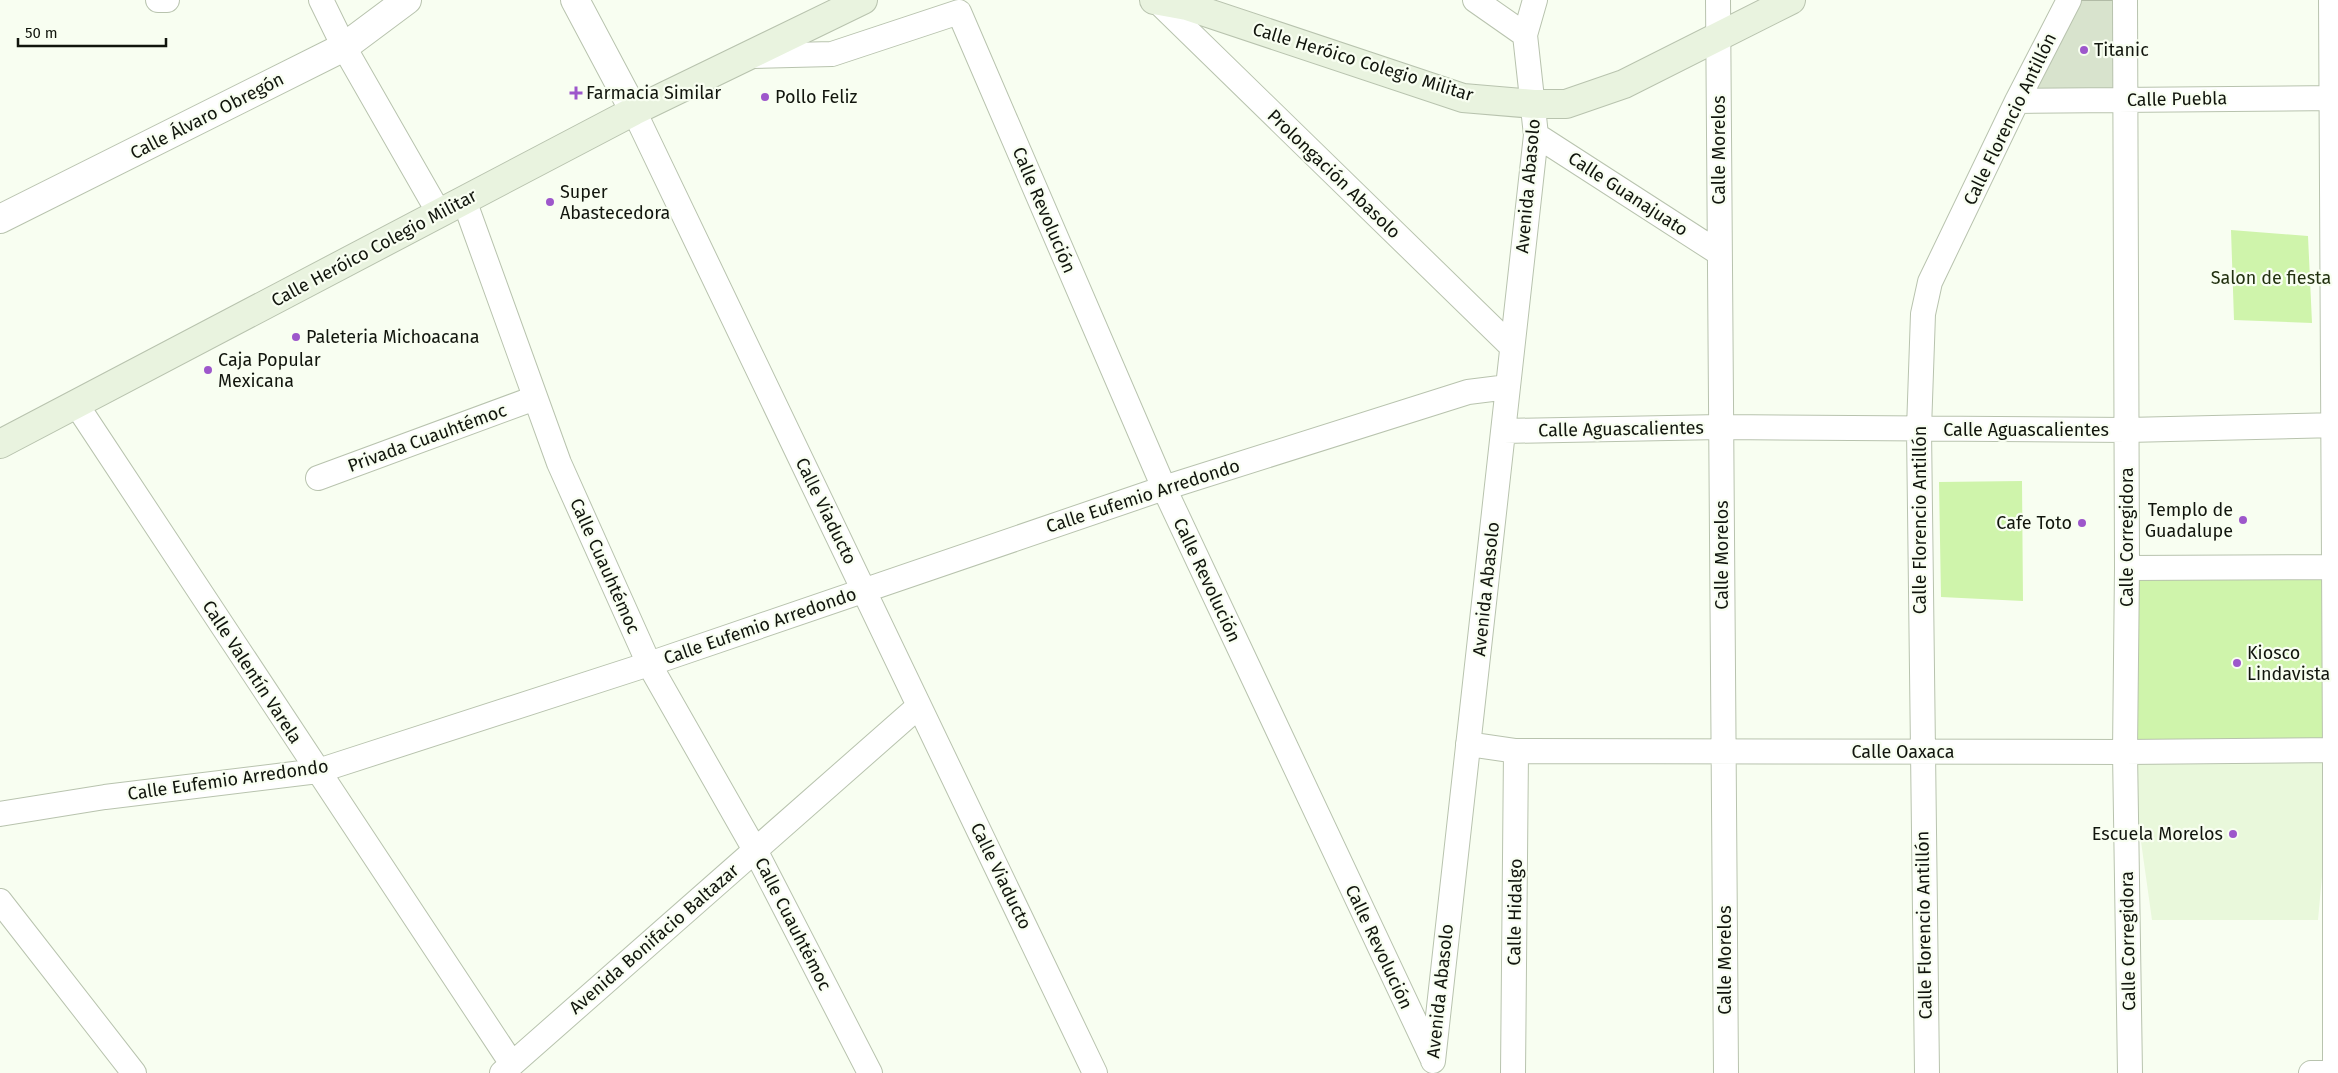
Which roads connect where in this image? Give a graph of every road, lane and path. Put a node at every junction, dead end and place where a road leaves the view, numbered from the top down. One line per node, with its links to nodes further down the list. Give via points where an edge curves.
1 (158, 0): 2 (street)
2 (167, 0)
3 (321, 0): 18 (street)
4 (407, 0): 18 (street, Calle Álvaro Obregón)
5 (576, 0): 24 (street)
6 (863, 0): 19 (main road, Calle Heróico Colegio Militar)
7 (1155, 0): 23 (main road, Calle Heróico Colegio Militar, via 1186,6 1463,98); 30 (street, Prolongación Abasolo)
8 (1475, 0): 16 (street)
9 (1535, 0): 16 (street)
10 (1718, 0): 17 (street, Calle Morelos)
11 (1791, 0): 17 (main road, Calle Heróico Colegio Militar)
12 (2069, 0): 22 (street, Calle Florencio Antillón)
13 (2125, 0): 21 (street, Calle Corregidora)
14 (2331, 0): 20 (street)
15 (959, 12): 19 (street, Calle Heróico Colegio Militar, via 832,54); 41 (street, Calle Revolución)
16 (1526, 36): 23 (street, Avenida Abasolo)
17 (1718, 37): 23 (main road, Calle Heróico Colegio Militar, via 1624,84 1566,104); 29 (street, Calle Morelos)
18 (344, 47): 27 (street); 28 (street, Calle Álvaro Obregón)
19 (750, 56): 24 (main road, Calle Heróico Colegio Militar)
20 (2334, 98): 21 (street, Calle Puebla); 34 (street)
21 (2126, 100): 22 (street, Calle Puebla); 37 (street, Calle Corregidora)
22 (2017, 101): 36 (street, Calle Florencio Antillón, via 1930,282 1923,314)
23 (1534, 104): 25 (street, Avenida Abasolo)
24 (634, 111): 26 (main road, Calle Heróico Colegio Militar); 44 (street, Calle Viaducto)
25 (1536, 135): 29 (street, Calle Guanajuato); 30 (street, Avenida Abasolo)
26 (464, 200): 27 (main road, Calle Heróico Colegio Militar); 32 (street, Calle Cuauhtémoc)
27 (440, 213): 33 (main road, Calle Heróico Colegio Militar)
28 (0, 219)
29 (1719, 253): 35 (street, Calle Morelos)
30 (1512, 347): 31 (street, Avenida Abasolo)
31 (1508, 387): 38 (street, Avenida Abasolo); 41 (street, Calle Eufemio Arredondo, via 1468,392)
32 (536, 398): 40 (street, Privada Cuauhtémoc); 45 (street, Calle Cuauhtémoc, via 558,463)
33 (76, 404): 39 (main road, Calle Heróico Colegio Militar); 53 (street, Calle Valentín Varela)
34 (2335, 425): 37 (street, Calle Aguascalientes); 42 (street)
35 (1721, 427): 36 (street, Calle Aguascalientes); 38 (street, Calle Aguascalientes); 50 (street, Calle Morelos)
36 (1919, 429): 37 (street, Calle Aguascalientes); 51 (street, Calle Florencio Antillón)
37 (2126, 430): 43 (street, Calle Corregidora)
38 (1504, 431): 47 (street, Avenida Abasolo)
39 (0, 444)
40 (318, 478)
41 (1164, 488): 44 (street, Calle Eufemio Arredondo); 57 (street, Calle Revolución)
42 (2333, 567): 43 (street); 48 (street)
43 (2127, 568): 52 (street, Calle Corregidora)
44 (864, 590): 45 (street, Calle Eufemio Arredondo); 46 (street, Calle Viaducto)
45 (650, 664): 53 (street, Calle Eufemio Arredondo); 55 (street, Calle Cuauhtémoc)
46 (919, 706): 55 (street, Avenida Bonifacio Baltazar); 61 (street, Calle Viaducto)
47 (1468, 744): 49 (street, Calle Oaxaca); 57 (street, Avenida Abasolo)
48 (2337, 750): 52 (street, Calle Oaxaca); 67 (street)
49 (1516, 751): 50 (street, Calle Oaxaca); 62 (street, Calle Hidalgo)
50 (1724, 752): 51 (street, Calle Oaxaca); 63 (street, Calle Morelos)
51 (1922, 752): 52 (street, Calle Oaxaca); 64 (street, Calle Florencio Antillón)
52 (2125, 752): 65 (street, Calle Corregidora)
53 (318, 771): 54 (street, Calle Eufemio Arredondo, via 105,797); 58 (street, Calle Valentín Varela)
54 (0, 814)
55 (755, 850): 58 (street, Avenida Bonifacio Baltazar); 60 (street, Calle Cuauhtémoc)
56 (0, 901): 59 (street)
57 (1432, 1066)
58 (507, 1068)
59 (134, 1073)
60 (870, 1073)
61 (1095, 1073)
62 (1513, 1073)
63 (1726, 1073)
64 (1927, 1073)
65 (2130, 1073)
66 (2311, 1073): 67 (street)
67 (2336, 1073)

